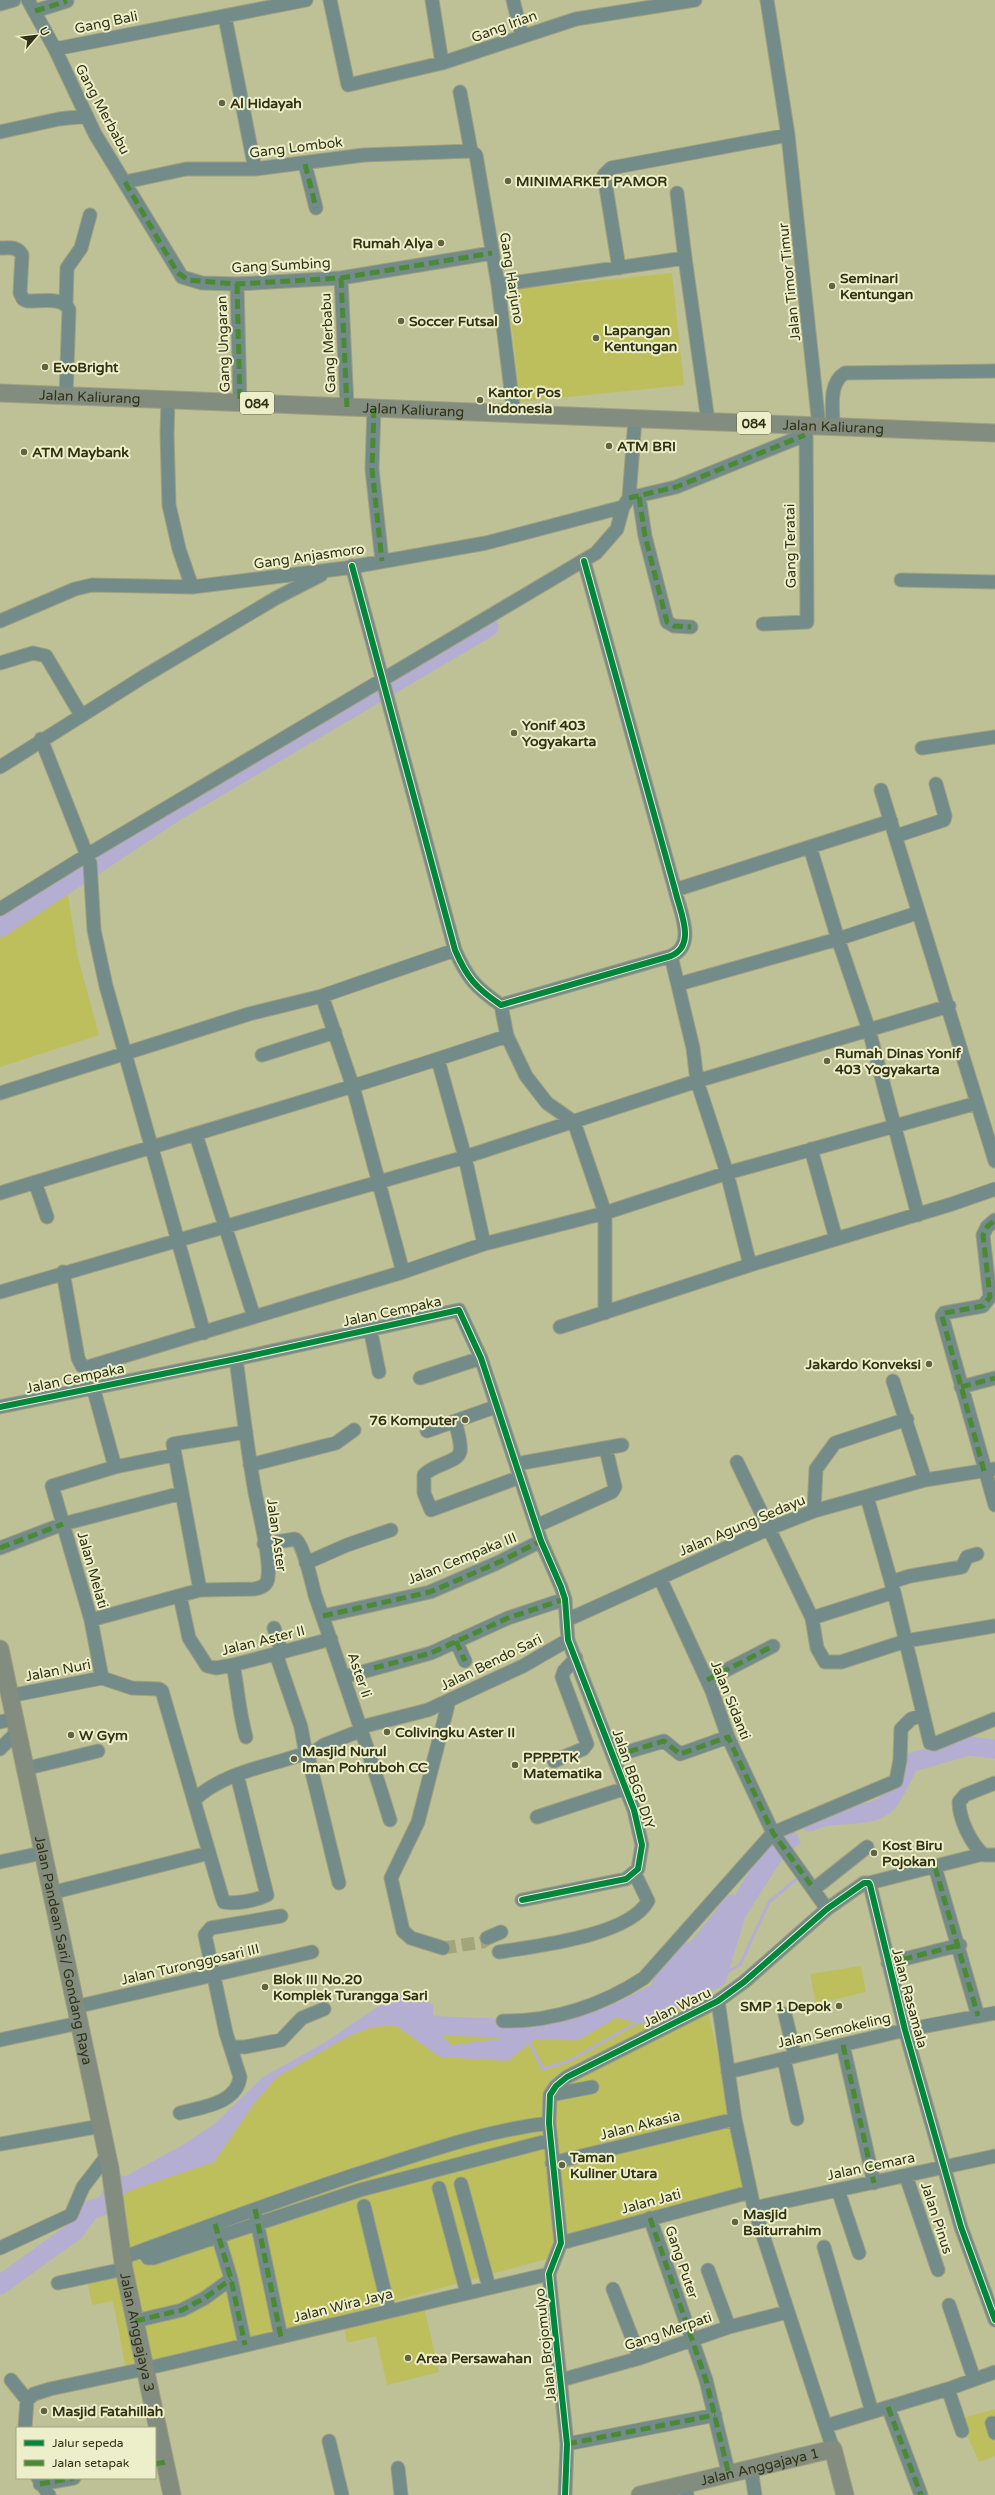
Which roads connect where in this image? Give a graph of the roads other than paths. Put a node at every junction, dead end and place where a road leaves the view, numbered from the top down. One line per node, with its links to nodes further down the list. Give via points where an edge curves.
1 (14, 0): 9 (street)
2 (306, 0): 11 (street, Gang Bali)
3 (330, 0): 14 (street, Gang Irian, via 348,85)
4 (432, 0): 14 (street)
5 (514, 0): 12 (street)
6 (695, 0): 12 (street, Gang Irian, via 576,19)
7 (767, 0): 18 (street, Jalan Timor Timur)
8 (67, 1): 10 (street)
9 (0, 4)
10 (31, 5): 13 (street, Gang Merbabu)
11 (225, 17): 13 (street, Gang Bali, via 177,23); 21 (street)
12 (522, 36): 14 (street, Gang Irian)
13 (55, 49): 16 (street, Gang Merbabu)
14 (442, 63)
15 (460, 92): 19 (street, Gang Harjuno)
16 (87, 116): 17 (street, via 59,119); 22 (street, Gang Merbabu)
17 (0, 132)
18 (788, 135): 29 (street, via 611,168 607,171 604,175); 44 (street, Jalan Timor Timur)
19 (471, 151): 20 (street, Gang Lombok, via 364,155); 27 (street, Gang Harjuno, via 476,155)
20 (305, 164): 21 (street, Gang Lombok); 24 (street)
21 (254, 169): 22 (street, Gang Lombok, via 186,169)
22 (126, 182): 31 (street, Gang Sumbing, via 182,277 202,282)
23 (677, 193): 28 (street)
24 (316, 208)
25 (90, 215): 33 (street, via 81,248 67,268)
26 (0, 248): 33 (street, via 20,250 20,293 23,299)
27 (492, 254): 30 (street, Gang Sumbing); 32 (street, Gang Harjuno)
28 (685, 258): 29 (street); 43 (street)
29 (619, 268): 32 (street)
30 (341, 278): 31 (street, Gang Sumbing); 39 (street, Gang Merbabu)
31 (237, 284): 38 (street, Gang Ungaran)
32 (498, 285): 41 (street, Gang Harjuno)
33 (66, 303): 36 (street, via 69,310)
34 (995, 371): 44 (street, via 845,373 833,386)
35 (0, 393): 36 (main road, Jalan Kaliurang / 084)
36 (66, 396): 37 (main road, Jalan Kaliurang / 084)
37 (168, 400): 38 (main road, Jalan Kaliurang / 084); 53 (street, via 169,505 179,549)
38 (240, 403): 39 (main road, Jalan Kaliurang / 084)
39 (346, 407): 40 (main road, Jalan Kaliurang / 084)
40 (374, 408): 41 (main road, Jalan Kaliurang / 084); 47 (street, via 372,469)
41 (514, 414): 42 (main road, Jalan Kaliurang / 084)
42 (635, 419): 43 (main road, Jalan Kaliurang / 084); 46 (street)
43 (708, 421): 44 (main road, Jalan Kaliurang / 084)
44 (816, 428): 45 (main road, Jalan Kaliurang / 084); 46 (street, Gang Anjasmoro, via 676,487); 55 (street, Gang Teratai, via 807,622)
45 (995, 433)
46 (630, 501): 47 (street, Gang Anjasmoro, via 486,543); 48 (street, via 607,542); 56 (street, via 645,536 667,622 674,626)
47 (382, 561): 49 (street, Gang Anjasmoro)
48 (584, 561): 58 (street); 70 (street)
49 (352, 566): 50 (street, Gang Anjasmoro); 58 (street)
50 (336, 569): 53 (street, Gang Anjasmoro); 59 (street, via 312,578 276,598)
51 (901, 580): 52 (street)
52 (995, 582)
53 (192, 587): 54 (street, Gang Anjasmoro, via 92,585)
54 (0, 621)
55 (763, 624)
56 (691, 627)
57 (0, 663): 59 (street, via 33,652 46,656)
58 (382, 681): 69 (street); 74 (street)
59 (82, 715): 61 (street)
60 (995, 737): 62 (street)
61 (41, 739): 63 (street); 69 (street)
62 (922, 748)
63 (0, 767)
64 (936, 784): 67 (street, via 944,820)
65 (881, 790): 66 (street)
66 (891, 821): 67 (street); 68 (street)
67 (896, 836): 72 (street)
68 (810, 847): 70 (street); 73 (street)
69 (88, 859): 71 (street); 83 (street, via 96,941)
70 (675, 890): 75 (street, via 686,936 680,952)
71 (0, 909)
72 (917, 913): 73 (street); 79 (street)
73 (838, 939): 76 (street); 80 (street)
74 (455, 950): 77 (street); 78 (street, via 464,972 475,986)
75 (671, 956): 76 (street); 78 (street)
76 (679, 984): 86 (street)
77 (322, 996): 81 (street); 83 (street, via 250,1014)
78 (501, 1005): 82 (street)
79 (949, 1006): 80 (street); 89 (street)
80 (869, 1030): 86 (street); 91 (street)
81 (335, 1032): 84 (street); 87 (street)
82 (507, 1036): 85 (street); 90 (street, via 526,1076 547,1103)
83 (127, 1055): 88 (street); 93 (street)
84 (262, 1055)
85 (438, 1060): 87 (street); 95 (street)
86 (697, 1081): 90 (street); 97 (street)
87 (353, 1087): 92 (street); 99 (street)
88 (0, 1093)
89 (977, 1102): 91 (street); 96 (street)
90 (574, 1122): 95 (street); 102 (street)
91 (895, 1125): 94 (street); 103 (street)
92 (196, 1135): 93 (street); 106 (street)
93 (151, 1146): 98 (street); 107 (street)
94 (811, 1149): 97 (street); 108 (street)
95 (465, 1157): 99 (street); 109 (street)
96 (995, 1161)
97 (727, 1173): 102 (street); 110 (street)
98 (35, 1182): 101 (street); 104 (street)
99 (378, 1182): 106 (street); 112 (street)
100 (995, 1189): 103 (street)
101 (0, 1193)
102 (605, 1213): 109 (street); 114 (street)
103 (918, 1215): 108 (street)
104 (47, 1217)
105 (995, 1220): 126 (street, via 983,1235 990,1297 988,1302 983,1306 944,1313 942,1316)
106 (226, 1226): 107 (street); 115 (street)
107 (177, 1240): 111 (street); 118 (street)
108 (836, 1240): 110 (street)
109 (484, 1244): 112 (street)
110 (750, 1265): 114 (street)
111 (63, 1272): 113 (street); 118 (street, via 78,1358 84,1367)
112 (403, 1272): 115 (street)
113 (0, 1292)
114 (605, 1312): 116 (street)
115 (254, 1317): 118 (street)
116 (560, 1327)
117 (370, 1328): 119 (street, Jalan Cempaka, via 458,1310); 120 (street, Jalan Cempaka); 121 (street)
118 (204, 1333)
119 (481, 1358): 122 (street); 128 (street, Jalan Cempaka)
120 (236, 1359): 125 (street, Jalan Cempaka); 133 (street, Jalan Aster)
121 (379, 1372)
122 (420, 1378)
123 (995, 1378): 126 (street)
124 (893, 1380): 129 (street)
125 (93, 1386): 127 (street, Jalan Cempaka); 139 (street)
126 (961, 1387): 140 (street)
127 (0, 1407)
128 (495, 1407): 130 (street); 141 (street, Jalan Cempaka)
129 (907, 1419): 142 (street); 146 (street, via 835,1443 816,1469)
130 (455, 1422): 132 (street); 141 (street, via 459,1455 431,1468 424,1475 424,1493 431,1510)
131 (354, 1430): 138 (street, via 336,1443)
132 (427, 1431)
133 (246, 1432): 136 (street, via 173,1444); 138 (street, Jalan Aster)
134 (622, 1444): 135 (street)
135 (606, 1449): 141 (street); 148 (street, via 615,1486 612,1492)
136 (174, 1454): 139 (street); 143 (street)
137 (737, 1462): 149 (street)
138 (250, 1465): 152 (street, Jalan Aster)
139 (115, 1467): 147 (street, via 53,1484 51,1490)
140 (990, 1470): 142 (street, Jalan Agung Sedayu); 145 (street)
141 (518, 1471): 148 (street, Jalan Cempaka)
142 (925, 1480): 144 (street, Jalan Agung Sedayu)
143 (182, 1493): 147 (street); 158 (street)
144 (867, 1497): 146 (street, Jalan Agung Sedayu); 157 (street)
145 (995, 1505)
146 (814, 1511): 149 (street, Jalan Agung Sedayu)
147 (63, 1524): 153 (street, Jalan Melati); 163 (street, Jalan Melati)
148 (536, 1526): 151 (street, Jalan Cempaka)
149 (768, 1529): 156 (street, Jalan Agung Sedayu); 162 (street)
150 (391, 1530): 155 (street)
151 (541, 1541): 160 (street, Jalan Cempaka); 161 (street, Jalan Cempaka III, via 430,1592)
152 (264, 1544): 155 (street, Aster Ii, via 295,1539 299,1541); 158 (street, Jalan Aster, via 269,1576 263,1586 254,1589)
153 (0, 1548)
154 (977, 1554): 157 (street, via 966,1557 962,1567 910,1576)
155 (306, 1563): 161 (street, Aster Ii)
156 (660, 1578): 166 (street, Jalan Agung Sedayu); 178 (street, Jalan Sidanti)
157 (892, 1587): 162 (street); 168 (street)
158 (200, 1590): 159 (street, Jalan Aster)
159 (180, 1596): 163 (street, Jalan Aster); 175 (street, Jalan Aster II, via 190,1638 207,1666 216,1668)
160 (565, 1599): 166 (street, Jalan Cempaka); 169 (street, via 508,1618)
161 (323, 1616): 167 (street, Aster Ii)
162 (812, 1618): 168 (street, via 819,1653 829,1664 880,1651)
163 (91, 1620): 177 (street, Jalan Nuri)
164 (995, 1626): 168 (street)
165 (274, 1628): 172 (street)
166 (568, 1630): 173 (street, Jalan BBGP DIY); 180 (street, Jalan Bendo Sari, via 523,1666)
167 (331, 1639): 172 (street, Jalan Aster II); 176 (street, Aster Ii)
168 (906, 1641): 181 (street)
169 (456, 1642): 174 (street); 176 (street, via 431,1652)
170 (773, 1646): 178 (street)
171 (0, 1649): 179 (main road, Jalan Pandean Sari/ Gondang Raya)
172 (279, 1653): 175 (street, Jalan Aster II); 189 (street)
173 (576, 1658): 190 (street, Jalan BBGP DIY); 191 (street, via 562,1677 587,1744 583,1749)
174 (465, 1661)
175 (233, 1665): 185 (street, via 239,1694 240,1716)
176 (344, 1677): 184 (street, Aster Ii)
177 (102, 1678): 179 (street, Jalan Nuri); 196 (street, via 132,1688 159,1688 162,1691)
178 (707, 1680): 186 (street, Jalan Sidanti)
179 (10, 1696): 183 (main road, Jalan Pandean Sari/ Gondang Raya)
180 (449, 1701): 184 (street, Jalan Bendo Sari, via 414,1715); 217 (street, via 418,1822 391,1878 403,1931 411,1938)
181 (923, 1716): 182 (street, via 932,1745); 199 (street, via 908,1722 901,1729 896,1781)
182 (995, 1719)
183 (10, 1724): 187 (street); 192 (main road, Jalan Pandean Sari/ Gondang Raya)
184 (362, 1728): 189 (street, Jalan Bendo Sari); 198 (street, Aster Ii)
185 (246, 1737)
186 (728, 1737): 190 (street, via 680,1754 664,1741); 199 (street, Jalan Sidanti)
187 (0, 1749)
188 (98, 1751): 192 (street)
189 (307, 1755): 193 (street, via 274,1762); 207 (street)
190 (614, 1756): 195 (street, Jalan BBGP DIY)
191 (554, 1760)
192 (24, 1769): 201 (main road, Jalan Pandean Sari/ Gondang Raya)
193 (238, 1775): 196 (street, via 207,1788); 202 (street, via 267,1895 260,1899 224,1902)
194 (995, 1783): 203 (street, via 965,1795 959,1802 969,1834)
195 (626, 1788): 197 (street); 206 (street, Jalan BBGP DIY, via 642,1836 641,1861)
196 (194, 1800): 202 (street)
197 (538, 1818)
198 (390, 1820)
199 (775, 1836): 209 (street, Jalan Sidanti); 228 (street, via 644,1978 627,1989 569,2013 538,2020)
200 (867, 1847): 209 (street)
201 (42, 1853): 204 (street); 210 (main road, Jalan Pandean Sari/ Gondang Raya)
202 (209, 1853): 210 (street)
203 (989, 1854): 205 (street)
204 (0, 1862)
205 (936, 1867): 208 (street); 216 (street)
206 (635, 1874): 211 (street, via 618,1882); 219 (street, via 648,1901 646,1906 626,1921 612,1929 550,1944)
207 (339, 1883)
208 (869, 1883): 212 (street, via 863,1884); 220 (street, Jalan Rasamala)
209 (812, 1887): 212 (street)
210 (51, 1893): 226 (main road, Jalan Pandean Sari/ Gondang Raya)
211 (522, 1900)
212 (827, 1909): 222 (street, Jalan Waru, via 744,1982)
213 (281, 1916): 221 (street, via 216,1927 208,1931 205,1941)
214 (501, 1932): 215 (street)
215 (487, 1938)
216 (960, 1945): 220 (street); 227 (street)
217 (443, 1948)
218 (312, 1952): 221 (street, Jalan Turonggosari III)
219 (499, 1952)
220 (888, 1963): 229 (street, Jalan Rasamala)
221 (212, 1976): 226 (street, Jalan Turonggosari III); 232 (street)
222 (718, 2001): 234 (street); 236 (street, Jalan Waru, via 567,2077)
223 (324, 2009): 232 (street, via 302,2018 281,2040)
224 (995, 2013): 227 (street, Jalan Semokeling)
225 (785, 2014): 233 (street)
226 (77, 2015): 230 (street, Jalan Turonggosari III); 241 (main road, Jalan Pandean Sari/ Gondang Raya)
227 (978, 2016): 229 (street, Jalan Semokeling)
228 (503, 2021)
229 (905, 2030): 231 (street, Jalan Semokeling); 248 (street, Jalan Rasamala)
230 (0, 2040)
231 (844, 2045): 233 (street, Jalan Semokeling); 252 (street)
232 (231, 2047): 237 (street, via 240,2077 239,2085 222,2102)
233 (789, 2058): 234 (street, Jalan Semokeling); 239 (street)
234 (728, 2072): 238 (street)
235 (592, 2087): 236 (street)
236 (550, 2095): 240 (street)
237 (180, 2113)
238 (735, 2119): 247 (street, Jalan Akasia); 258 (street)
239 (797, 2119)
240 (550, 2123): 242 (street, Jalan Brojomulyo); 244 (street, via 492,2133)
241 (101, 2126): 243 (street); 246 (main road, Jalan Pandean Sari/ Gondang Raya)
242 (551, 2140): 247 (street, Jalan Brojomulyo); 249 (street)
243 (0, 2144)
244 (441, 2146): 249 (street); 250 (street)
245 (995, 2156): 248 (street, Jalan Cemara)
246 (108, 2162): 268 (street, via 83,2187 71,2215); 272 (main road, Jalan Anggajaya 3)
247 (552, 2163): 267 (street, Jalan Brojomulyo)
248 (944, 2165): 251 (street, Jalan Cemara); 284 (street, Jalan Rasamala, via 961,2226)
249 (449, 2167): 255 (street)
250 (356, 2174): 255 (street); 257 (street)
251 (906, 2176): 252 (street, Jalan Cemara); 274 (street, Jalan Pinus)
252 (874, 2183): 256 (street, Jalan Cemara)
253 (461, 2184): 278 (street)
254 (439, 2188): 280 (street)
255 (360, 2190): 259 (street)
256 (838, 2190): 262 (street, Jalan Cemara); 271 (street)
257 (305, 2192): 259 (street); 261 (street)
258 (750, 2192): 262 (street); 263 (street, Jalan Jati)
259 (310, 2205): 265 (street)
260 (364, 2206): 282 (street)
261 (255, 2208): 264 (street); 265 (street)
262 (754, 2208): 283 (street)
263 (650, 2218): 267 (street, Jalan Jati); 288 (street, Gang Puter)
264 (215, 2224): 266 (street); 270 (street)
265 (258, 2224): 266 (street); 287 (street)
266 (219, 2238): 270 (street, via 153,2258 148,2258); 276 (street)
267 (560, 2243): 275 (street, Jalan Brojomulyo)
268 (0, 2248)
269 (824, 2248): 299 (street)
270 (143, 2250): 272 (street)
271 (859, 2253)
272 (123, 2264): 277 (street); 285 (main road, Jalan Anggajaya 3)
273 (708, 2270): 286 (street)
274 (938, 2270)
275 (549, 2274): 278 (street, Jalan Wira Jaya); 295 (street, Jalan Brojomulyo)
276 (231, 2278): 285 (street, via 205,2298 182,2310); 289 (street)
277 (58, 2283)
278 (489, 2288): 280 (street, Jalan Wira Jaya)
279 (613, 2289): 290 (street)
280 (467, 2293): 282 (street, Jalan Wira Jaya)
281 (949, 2305): 293 (street)
282 (389, 2310): 287 (street, Jalan Wira Jaya)
283 (787, 2312): 286 (street, Gang Merpati); 301 (street)
284 (995, 2320)
285 (135, 2322): 291 (main road, Jalan Anggajaya 3)
286 (729, 2327): 288 (street, Gang Merpati)
287 (281, 2336): 289 (street, Jalan Wira Jaya)
288 (692, 2340): 290 (street, Gang Merpati); 300 (street, Gang Puter)
289 (245, 2345): 291 (street, Jalan Wira Jaya)
290 (640, 2358): 295 (street, Gang Merpati)
291 (144, 2370): 297 (street, Jalan Wira Jaya, via 50,2389 34,2394); 303 (main road, Jalan Anggajaya 3)
292 (995, 2372): 293 (street)
293 (974, 2379): 296 (street)
294 (11, 2380): 297 (street)
295 (561, 2380): 307 (street, Jalan Brojomulyo)
296 (948, 2389): 298 (street); 304 (street)
297 (27, 2400): 302 (street)
298 (888, 2407): 299 (street); 324 (street)
299 (872, 2412): 301 (street)
300 (715, 2415): 307 (street); 312 (street, Gang Puter)
301 (826, 2426): 308 (street)
302 (25, 2427)
303 (154, 2427)
304 (962, 2431)
305 (156, 2436): 309 (main road, Jalan Anggajaya 3)
306 (329, 2441): 318 (street)
307 (567, 2444): 320 (street, Jalan Brojomulyo)
308 (833, 2449): 311 (main road, Jalan Anggajaya 1); 323 (main road)
309 (161, 2463): 317 (main road, Jalan Anggajaya 3)
310 (398, 2468): 319 (street)
311 (752, 2469): 312 (main road, Jalan Anggajaya 1); 322 (street)
312 (729, 2475): 315 (main road, Jalan Anggajaya 1)
313 (62, 2479): 314 (street)
314 (39, 2481): 316 (street)
315 (686, 2490): 321 (main road, Jalan Anggajaya 1)
316 (49, 2495)
317 (172, 2495)
318 (342, 2495)
319 (402, 2495)
320 (565, 2495)
321 (640, 2495)
322 (755, 2495)
323 (845, 2495)
324 (921, 2495)

